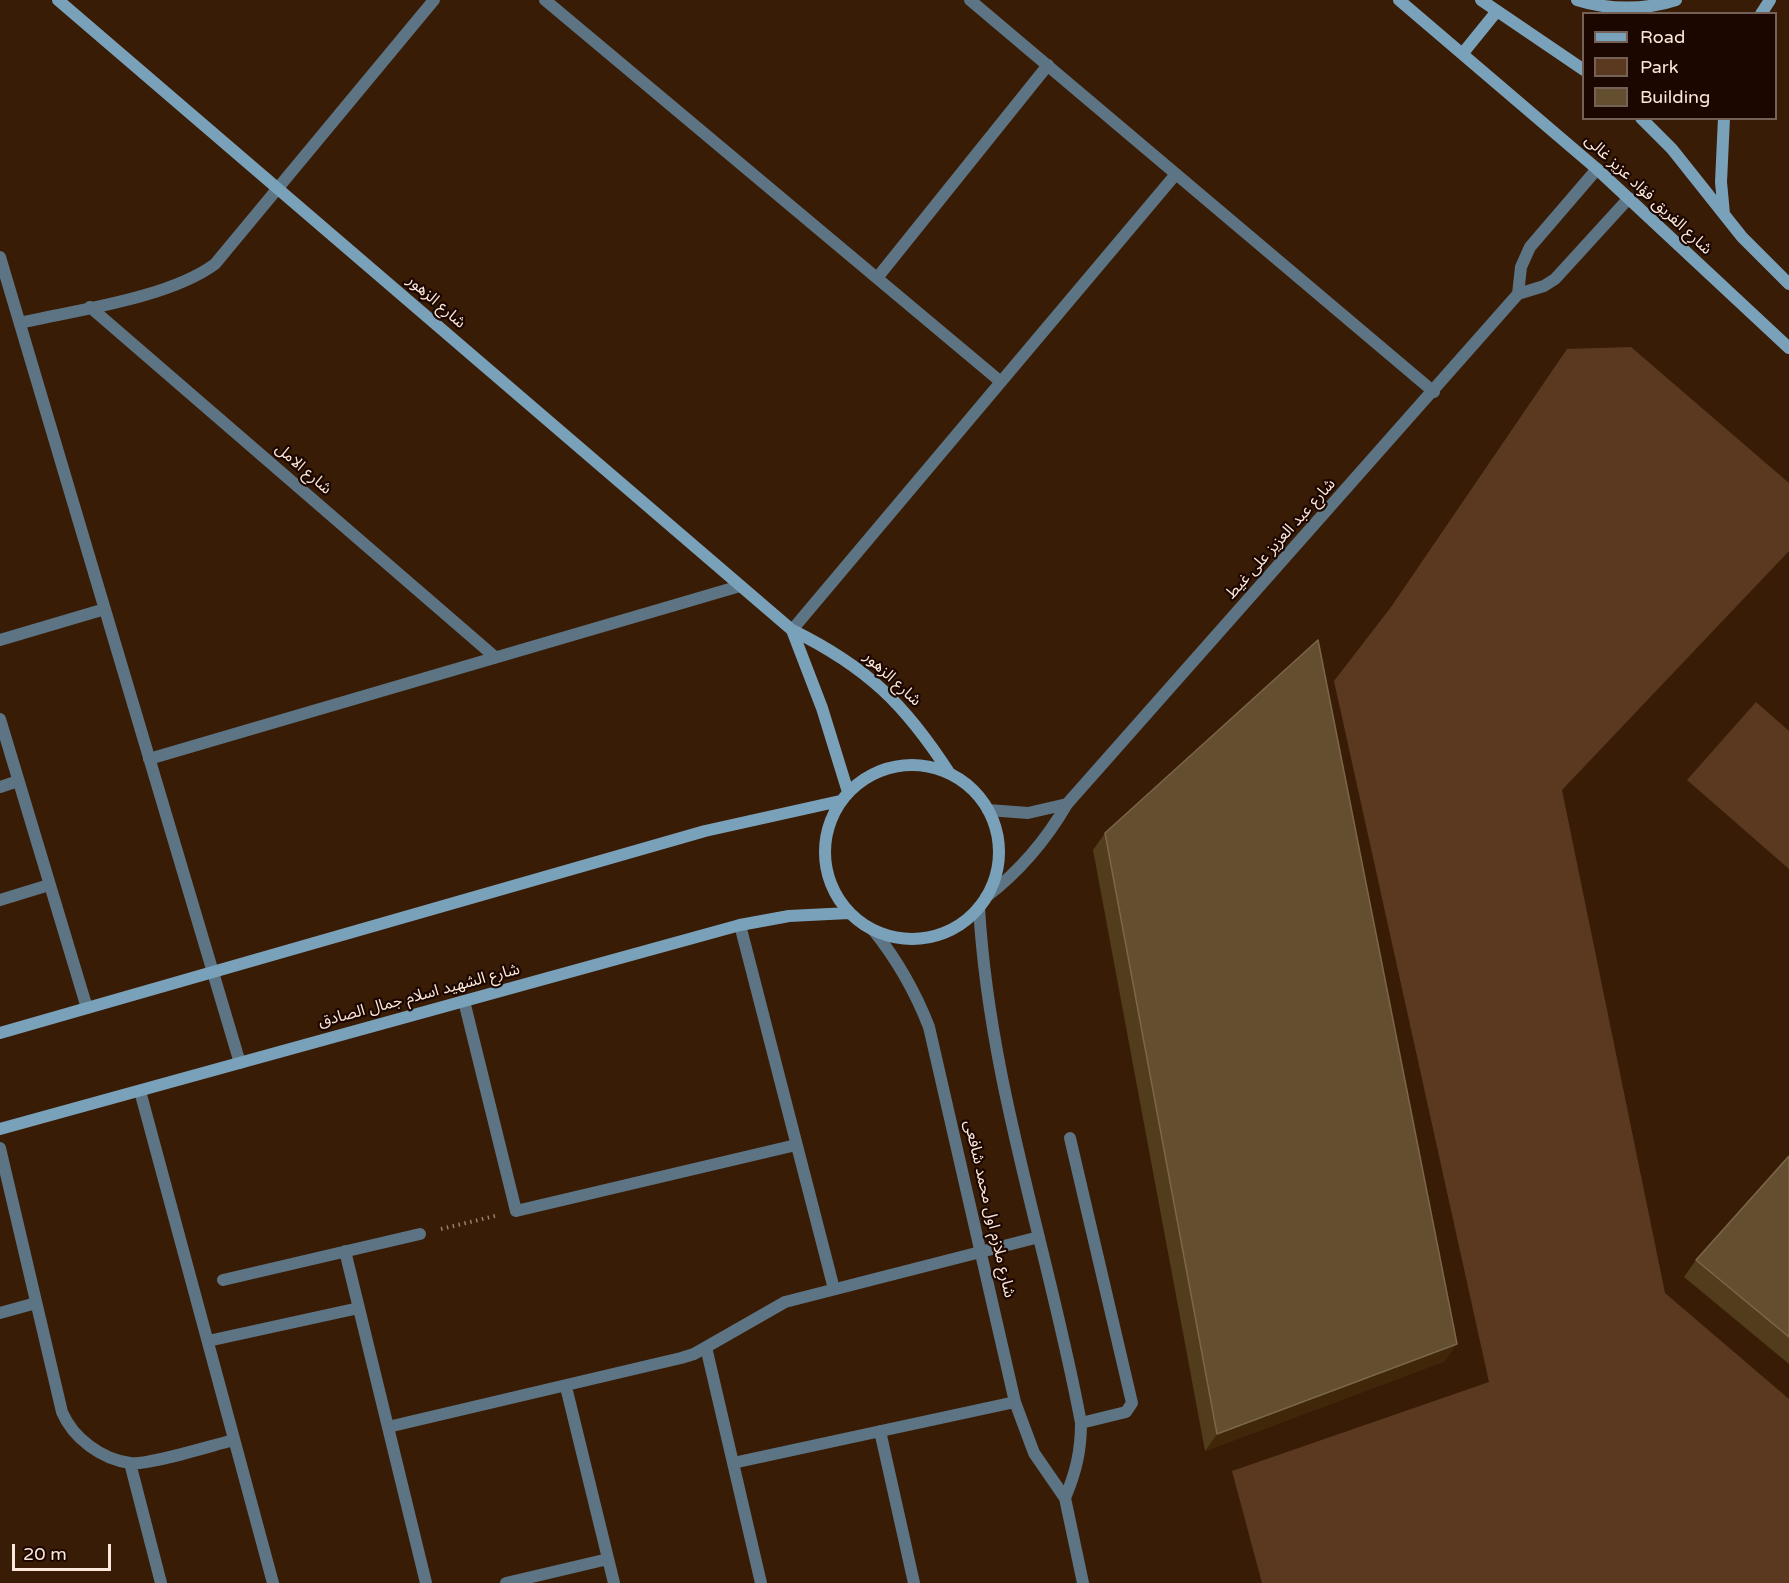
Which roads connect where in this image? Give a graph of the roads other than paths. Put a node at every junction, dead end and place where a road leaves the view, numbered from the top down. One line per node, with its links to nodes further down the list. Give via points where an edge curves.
1 (58, 0): 17 (street, شارع الزهور)
2 (434, 0): 17 (street)
3 (545, 0): 21 (street)
4 (970, 0): 11 (street)
5 (1399, 0): 10 (street, شارع الفريق فؤاد عزيز غالى)
6 (1481, 0): 9 (street)
7 (1577, 0): 8 (street, via 1626,8)
8 (1676, 0)
9 (1497, 12): 10 (street); 12 (street)
10 (1463, 52): 15 (street, شارع الفريق فؤاد عزيز غالى)
11 (1048, 65): 16 (street); 21 (street)
12 (1582, 69)
13 (1643, 120): 19 (street, via 1672,149)
14 (1724, 120): 19 (street)
15 (1597, 169): 18 (street, شارع الفريق فؤاد عزيز غالى); 23 (street, via 1530,247 1521,267)
16 (1176, 174): 27 (street); 28 (street)
17 (277, 188): 24 (street, via 228,250 200,275 164,289); 29 (street, شارع الزهور)
18 (1629, 198): 23 (street, via 1555,279); 26 (street, شارع الفريق فؤاد عزيز غالى)
19 (1724, 215): 22 (street, via 1760,258)
20 (0, 257): 25 (street)
21 (878, 278): 27 (street)
22 (1789, 284)
23 (1518, 294): 28 (street, شارع عبد العزيز على غيط)
24 (90, 307): 25 (street); 33 (street, شارع الامل)
25 (20, 323): 30 (street)
26 (1789, 348)
27 (1001, 382): 31 (street)
28 (1434, 392): 40 (street, شارع عبد العزيز على غيط)
29 (740, 586): 31 (street, شارع الزهور); 33 (street)
30 (105, 609): 32 (street); 35 (street)
31 (792, 630): 36 (street, شارع الزهور, via 831,649 898,703 926,736); 39 (street, شارع الزهور, via 822,708)
32 (0, 640)
33 (495, 657): 35 (street)
34 (0, 719): 37 (street)
35 (149, 759): 48 (street)
36 (950, 774): 39 (street, via 933,768 896,766 862,780); 41 (street, via 965,784)
37 (18, 781): 38 (street); 42 (street)
38 (0, 787)
39 (844, 797): 45 (street, via 830,823 826,871 835,894); 48 (street, via 705,831)
40 (1067, 804): 41 (street, via 1028,813); 44 (street, شارع عبد العزيز على غيط, via 1041,846)
41 (988, 810): 44 (street, via 998,854 996,877)
42 (49, 885): 43 (street); 50 (street)
43 (0, 900)
44 (983, 902): 47 (street, via 963,924 942,934 920,939 896,938); 59 (street, via 982,955 996,1055)
45 (849, 913): 46 (street, شارع الشهيد اسلام جمال الصادق, via 799,915); 47 (street)
46 (740, 925): 49 (street, شارع الشهيد اسلام جمال الصادق); 56 (street)
47 (874, 931): 61 (street, شارع ملازم اول محمد شافعى, via 915,992 929,1027)
48 (213, 972): 50 (street); 52 (street)
49 (464, 1001): 52 (street, شارع الشهيد اسلام جمال الصادق); 56 (street, via 516,1211)
50 (87, 1008): 51 (street)
51 (0, 1033)
52 (240, 1063): 53 (street, شارع الشهيد اسلام جمال الصادق)
53 (140, 1091): 54 (street, شارع الشهيد اسلام جمال الصادق); 67 (street)
54 (0, 1129)
55 (1070, 1137): 71 (street, via 1132,1403 1130,1409 1120,1414)
56 (796, 1145): 63 (street)
57 (0, 1148): 64 (street)
58 (420, 1234): 60 (street)
59 (1039, 1238): 61 (street); 71 (street)
60 (345, 1251): 62 (street); 65 (street)
61 (982, 1253): 63 (street); 70 (street, شارع ملازم اول محمد شافعى)
62 (223, 1280)
63 (834, 1289): 68 (street, via 773,1307)
64 (36, 1304): 66 (street); 75 (street, via 67,1424 83,1442)
65 (359, 1308): 67 (street); 72 (street)
66 (0, 1313)
67 (208, 1341): 74 (street)
68 (706, 1347): 69 (street, via 681,1358); 76 (street)
69 (566, 1387): 72 (street); 78 (street)
70 (1015, 1401): 73 (street); 77 (street, شارع ملازم اول محمد شافعى, via 1034,1453)
71 (1081, 1423): 77 (street, via 1077,1466)
72 (388, 1427): 81 (street)
73 (880, 1431): 76 (street); 85 (street)
74 (234, 1440): 75 (street); 80 (street)
75 (130, 1463): 79 (street)
76 (733, 1463): 84 (street)
77 (1065, 1498): 86 (street, شارع ملازم اول محمد شافعى)
78 (608, 1559): 82 (street); 83 (street)
79 (161, 1583)
80 (273, 1583)
81 (426, 1583)
82 (506, 1583)
83 (614, 1583)
84 (761, 1583)
85 (914, 1583)
86 (1083, 1583)

